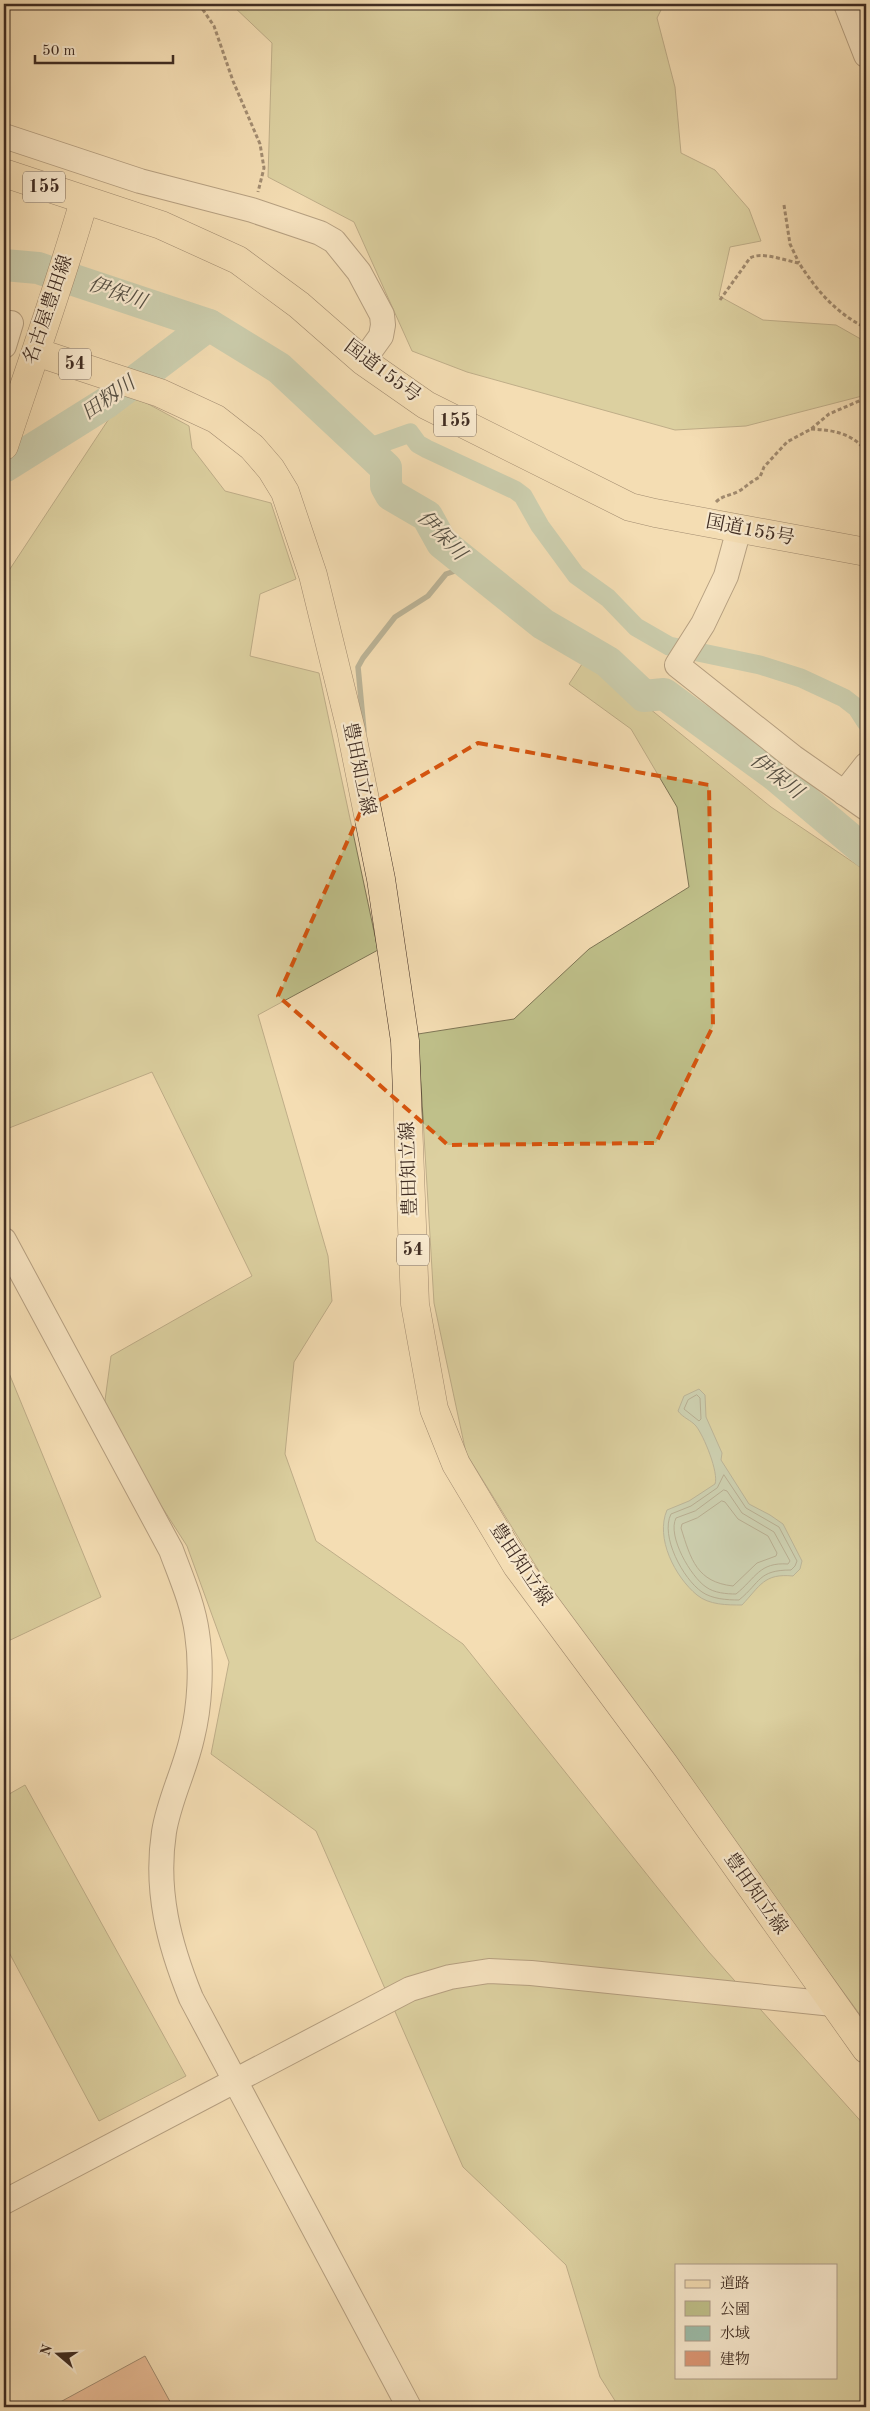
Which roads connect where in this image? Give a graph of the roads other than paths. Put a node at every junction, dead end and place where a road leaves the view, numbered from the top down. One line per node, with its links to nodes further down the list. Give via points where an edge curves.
1 (846, 4): 2 (street)
2 (866, 54)
3 (4, 136): 9 (street, via 140,181 252,210 320,233 334,241 359,272 382,315 381,336)
4 (4, 173): 5 (main road, 国道155号 / 155)
5 (82, 211): 8 (main road, 名古屋豊田線); 9 (main road, 国道155号 / 155, via 161,226 238,260 300,305)
6 (11, 323): 7 (street)
7 (4, 346)
8 (36, 352): 10 (main road, 名古屋豊田線); 17 (main road, 豊田知立線 / 54, via 160,393 216,419 245,440 271,469 285,492 313,575 351,730 381,879 405,1041 415,1304 434,1409 456,1464 517,1566 664,1764)
9 (363, 361): 11 (main road, 国道155号 / 155, via 426,405 630,507)
10 (4, 446)
11 (739, 529): 12 (main road, 国道155号 / 155); 14 (street, via 726,576 703,624 677,665)
12 (866, 552)
13 (866, 765): 14 (street)
14 (844, 793): 15 (street)
15 (866, 808)
16 (4, 1240): 19 (street, via 171,1550 190,1600 198,1634 198,1699 192,1738 164,1832 161,1892 175,1959 191,1998)
17 (833, 2004): 18 (main road, 豊田知立線 / 54); 19 (street, via 489,1971 450,1977 410,1990)
18 (866, 2049)
19 (235, 2082): 20 (street); 21 (street)
20 (4, 2202)
21 (409, 2407)

